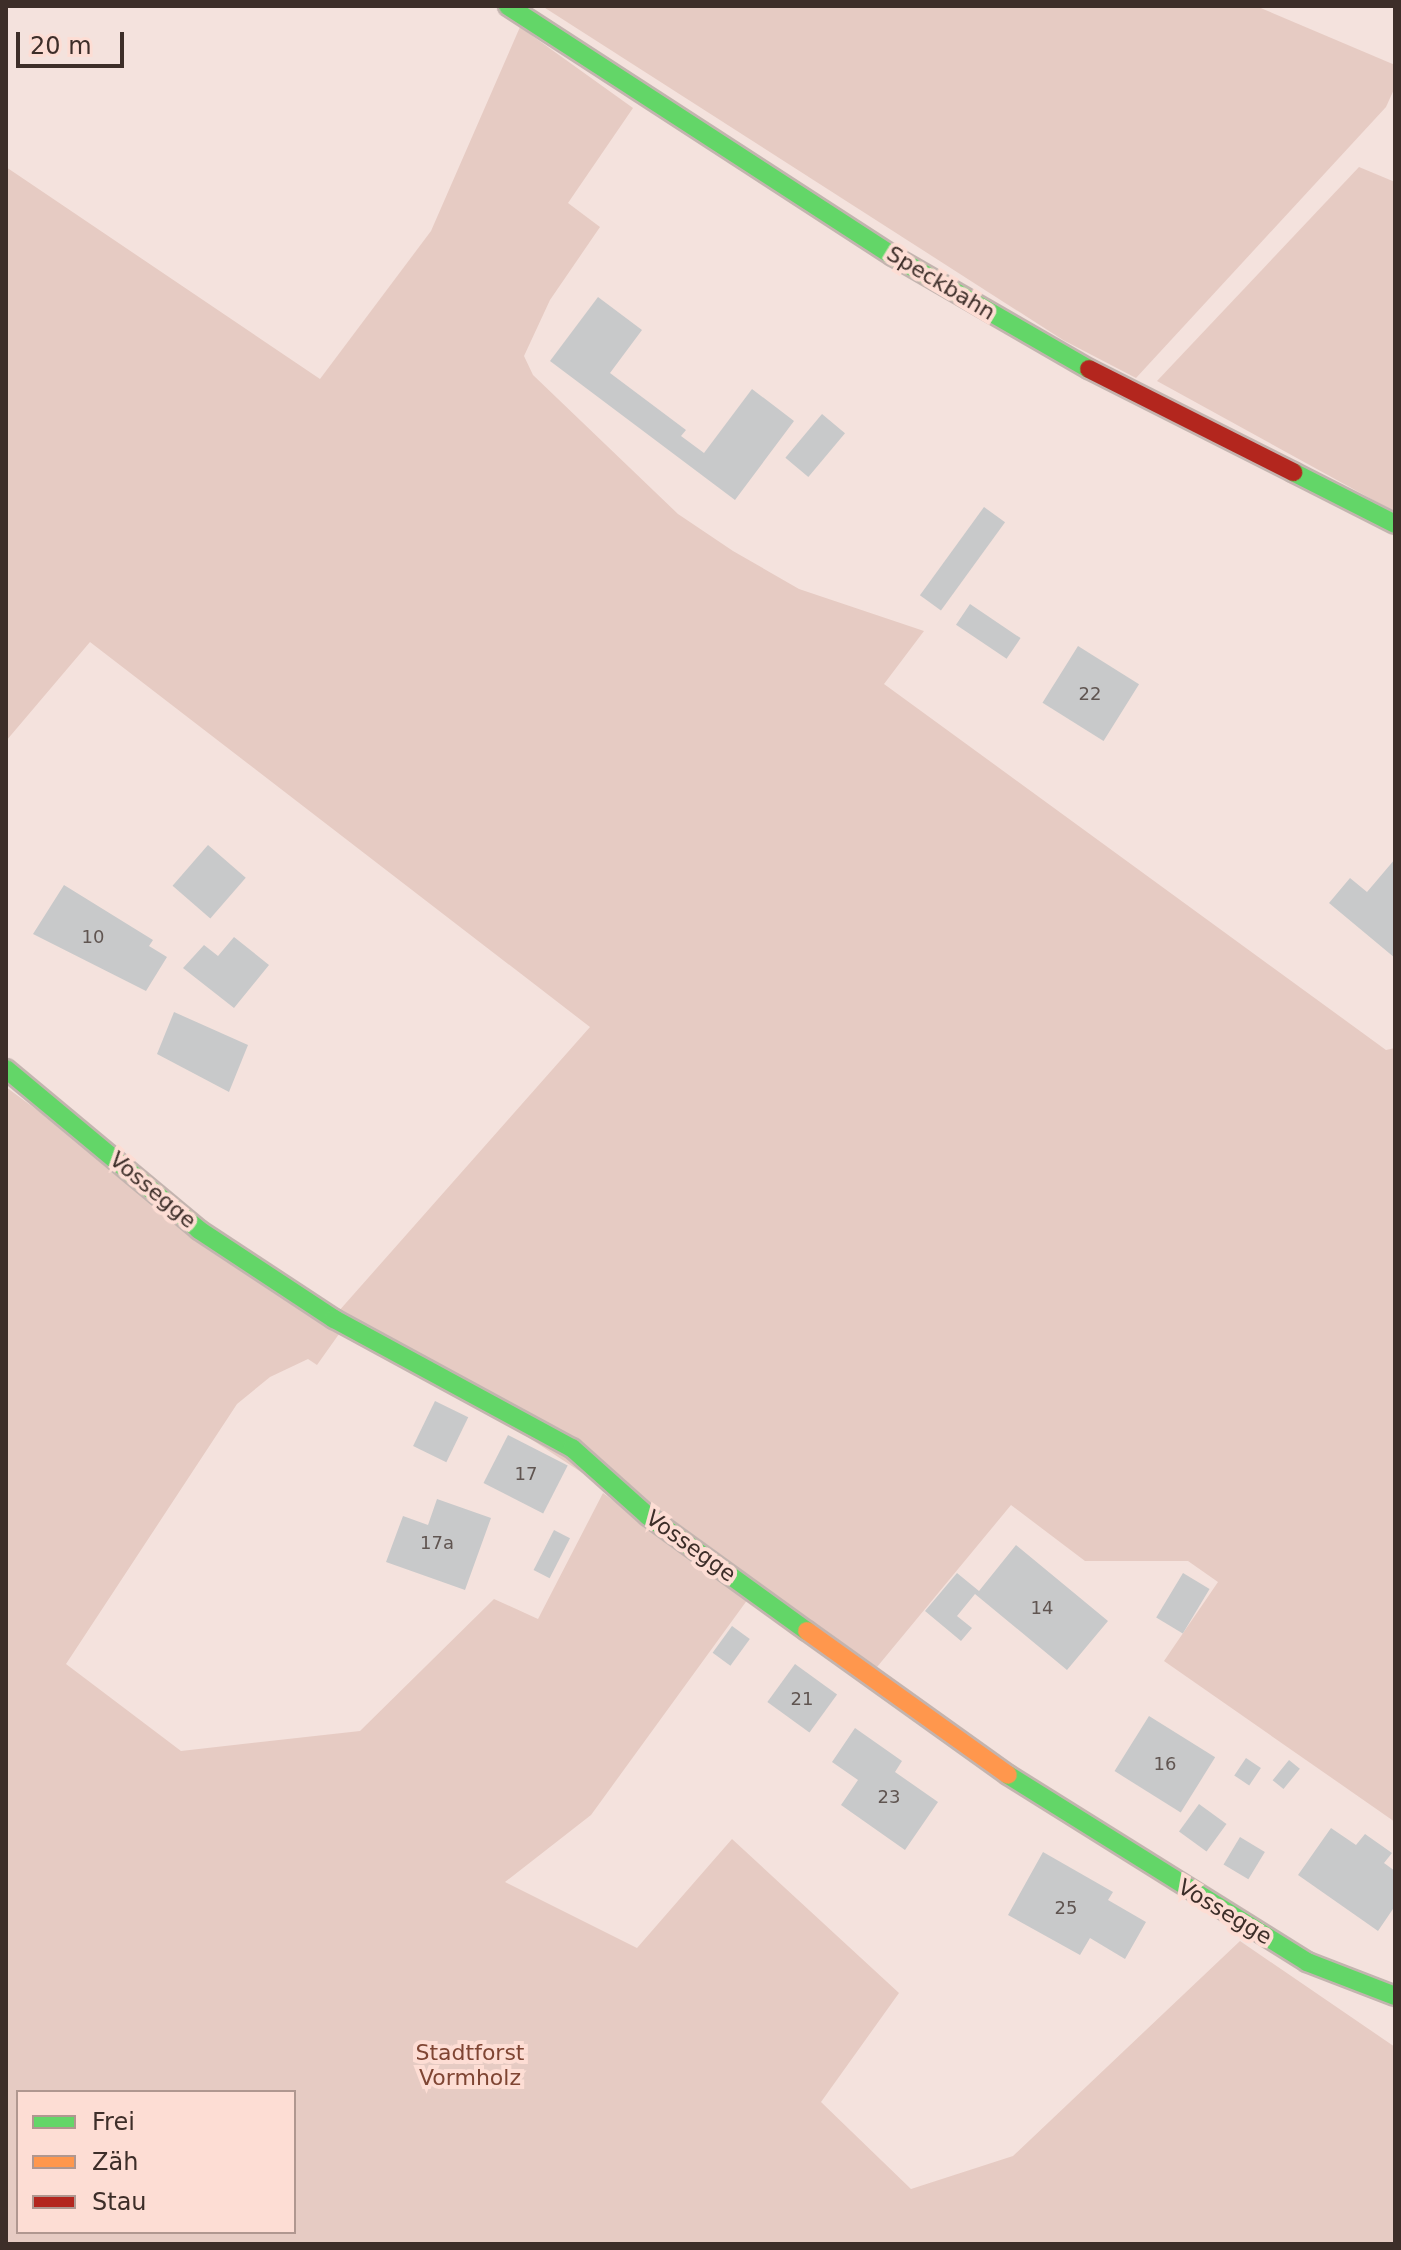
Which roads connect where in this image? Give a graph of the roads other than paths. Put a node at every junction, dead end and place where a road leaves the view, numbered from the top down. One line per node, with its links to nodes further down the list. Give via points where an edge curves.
1 (508, 6): 2 (street, Speckbahn, via 1060,354)
2 (1395, 524)
3 (6, 1069): 4 (street, Vossegge, via 199,1230 334,1319 572,1448 648,1516 1070,1820 1307,1962)
4 (1395, 1996)

